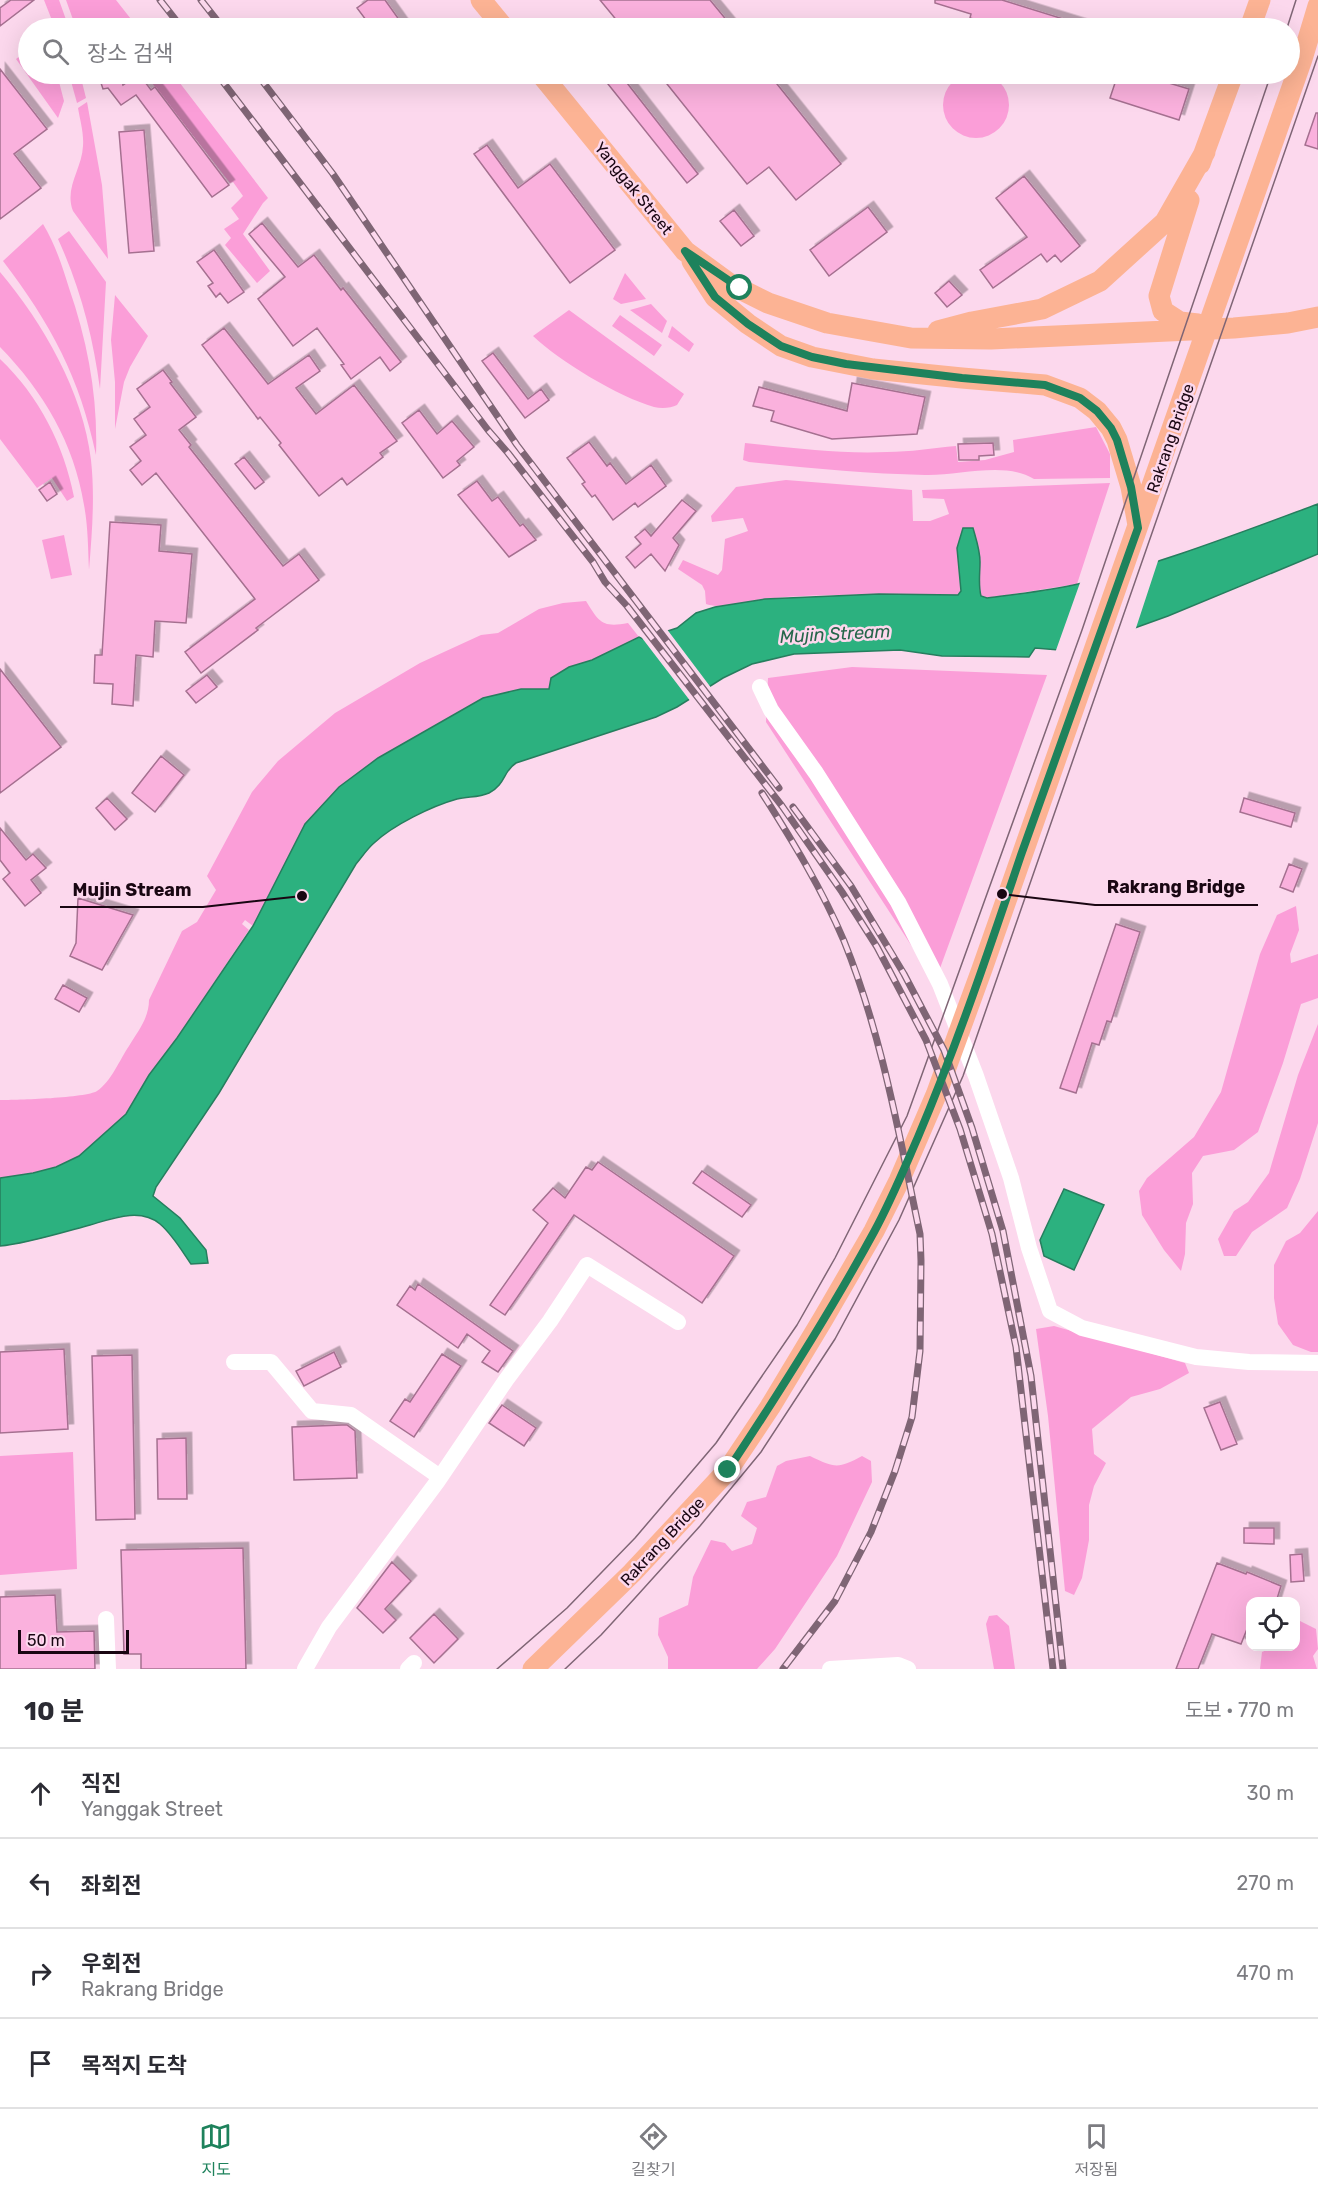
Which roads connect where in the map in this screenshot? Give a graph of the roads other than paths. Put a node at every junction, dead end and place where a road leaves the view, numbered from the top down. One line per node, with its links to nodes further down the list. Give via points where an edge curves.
1 (481, 0): 4 (main road)
2 (1260, 0): 5 (main road)
3 (1318, 6): 7 (main road, Rakrang Bridge)
4 (496, 18)
5 (1254, 18)
6 (1318, 46): 7 (main road)
7 (1302, 59): 8 (main road, Rakrang Bridge)
8 (1300, 65)
9 (549, 84): 13 (main road, Yanggak Street)
10 (1229, 84): 12 (main road)
11 (1293, 84): 17 (main road, Rakrang Bridge)
12 (1205, 152): 15 (main road, via 1159,296 1162,311 1180,322); 16 (main road, via 1165,222 1100,281 1042,309)
13 (685, 251): 16 (main road, Yanggak Street, via 730,284 768,303 827,323); 17 (main road, via 715,297 781,346 812,357 873,369 1045,385 1080,398 1097,411 1117,440)
14 (1318, 317): 15 (main road)
15 (1234, 328): 16 (main road, Yanggak Street, via 991,339)
16 (911, 338)
17 (1138, 528): 26 (main road, Rakrang Bridge, via 936,1095 874,1231 728,1470)
18 (760, 687): 21 (street, via 771,710 898,902 940,984 1011,1178 1050,1311 1082,1328 1196,1357)
19 (678, 1322): 22 (street, via 587,1264)
20 (234, 1362): 22 (street, via 271,1362 312,1411 351,1415)
21 (1318, 1363)
22 (440, 1477): 25 (street, via 328,1626)
23 (106, 1619): 24 (street)
24 (108, 1669)
25 (305, 1669)
26 (533, 1669)
27 (830, 1669): 28 (street, via 898,1665)
28 (909, 1669)

